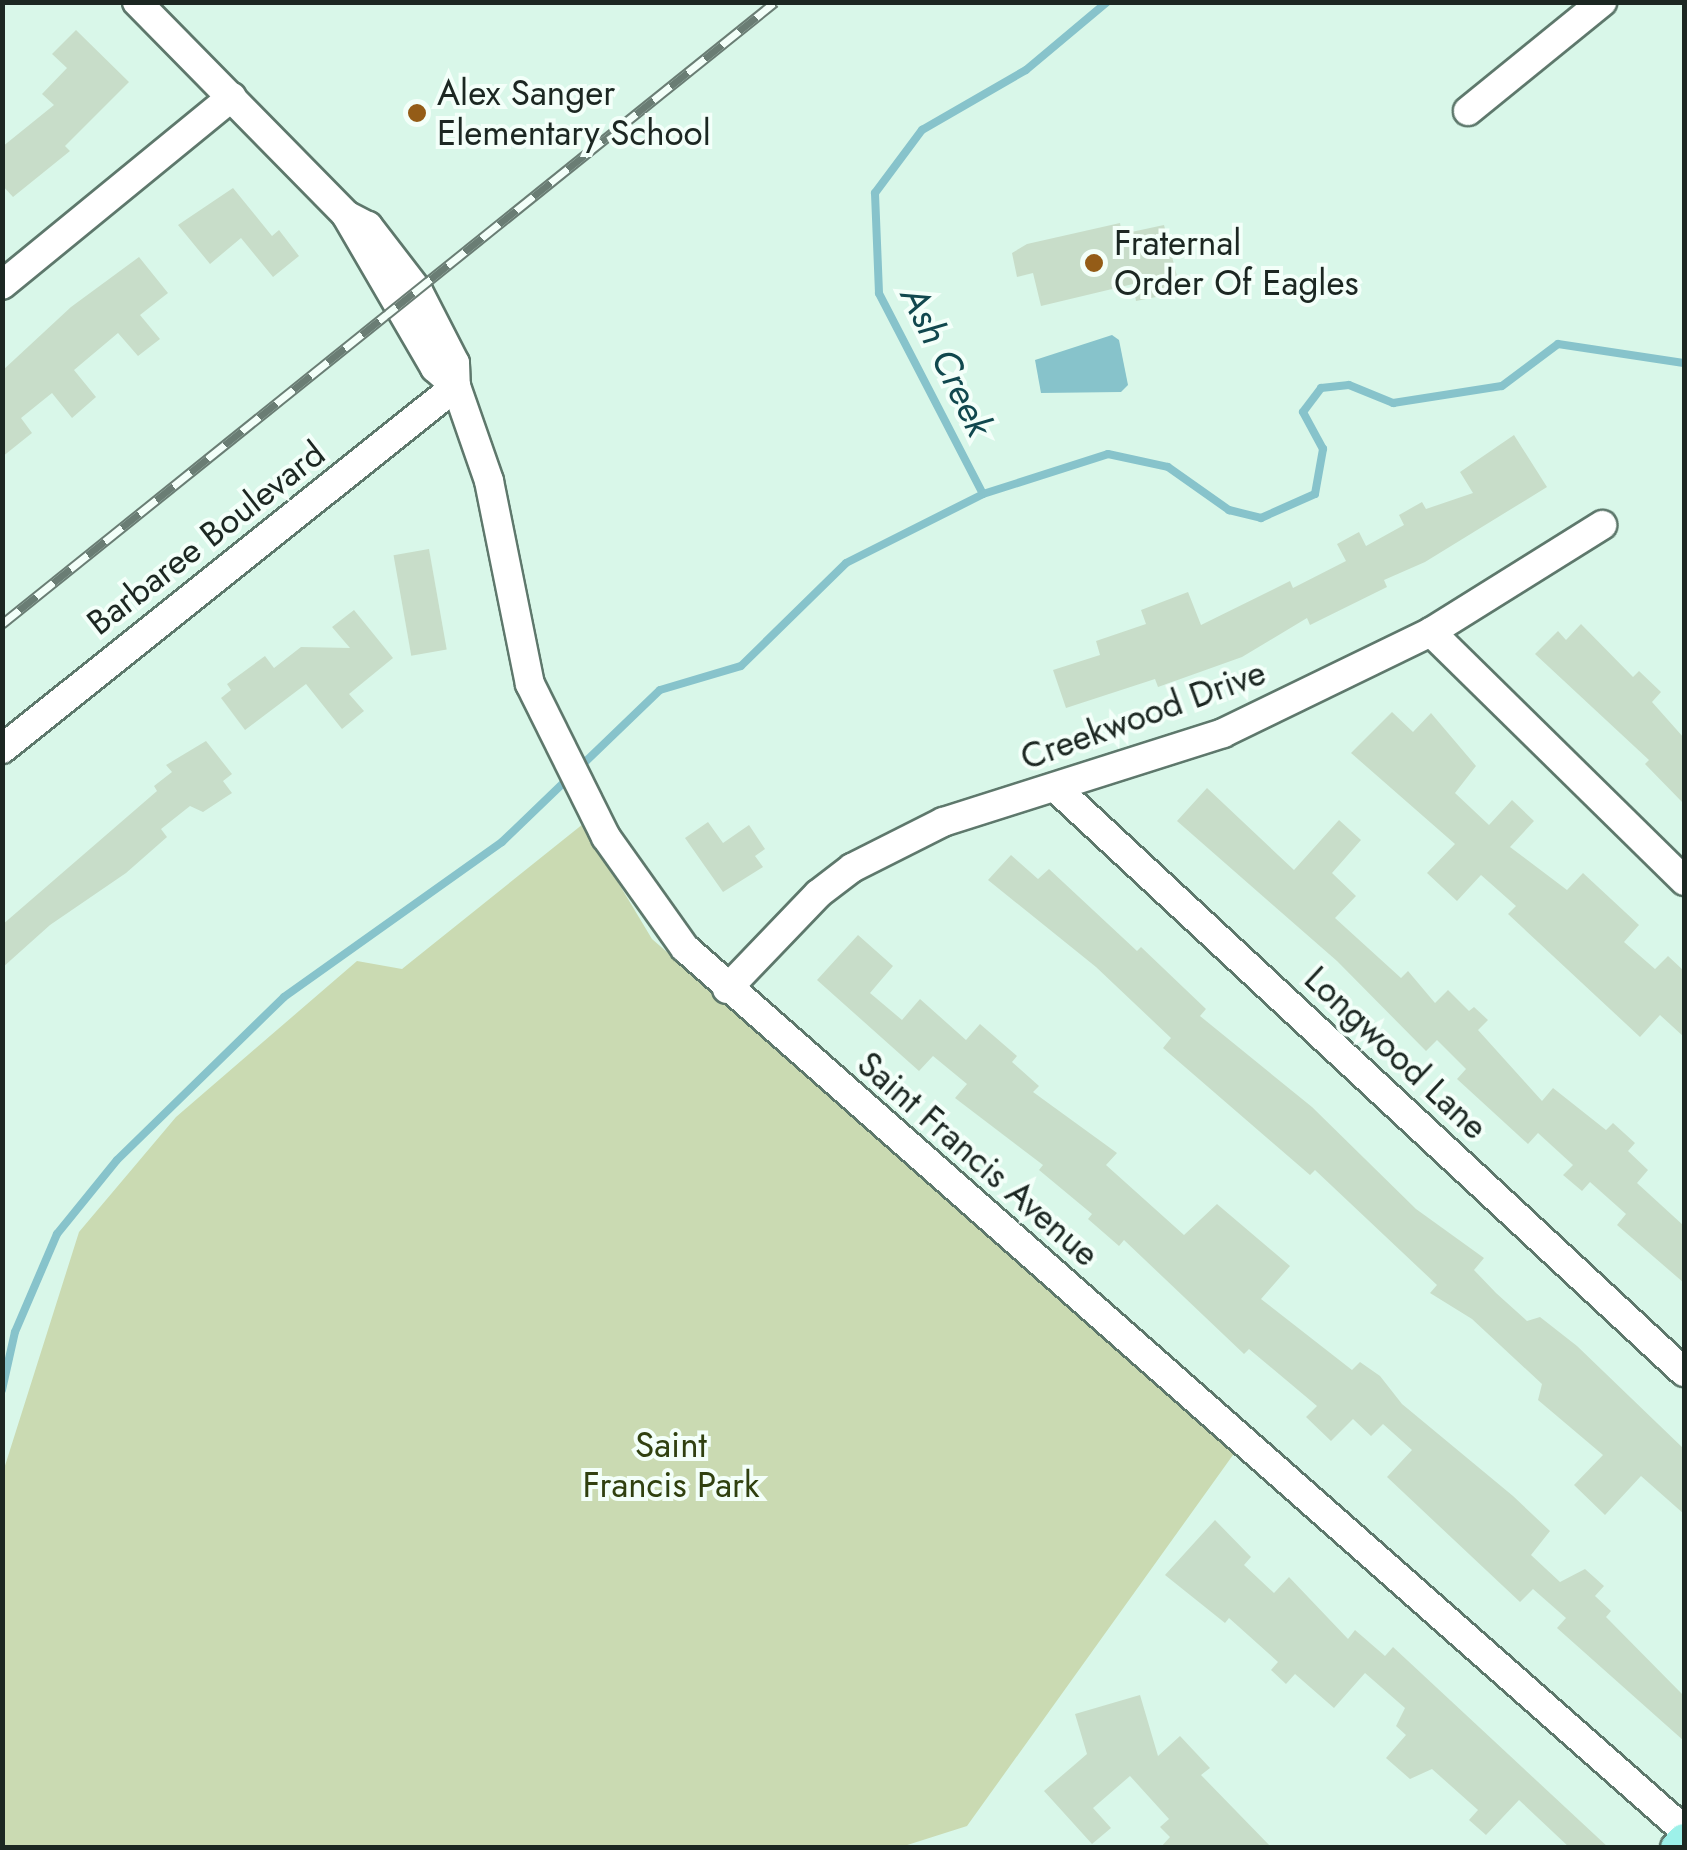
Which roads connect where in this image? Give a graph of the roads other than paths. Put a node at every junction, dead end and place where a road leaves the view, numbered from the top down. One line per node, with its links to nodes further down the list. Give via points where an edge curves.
1 (137, 2): 3 (street, Saint Francis Avenue)
2 (1602, 2): 4 (street)
3 (232, 97): 5 (street); 6 (street, Saint Francis Avenue, via 346,215 368,226 418,290 454,363)
4 (1468, 111)
5 (2, 285)
6 (456, 386): 9 (street, Barbaree Boulevard); 12 (street, Saint Francis Avenue, via 489,480 530,684 556,744 649,905)
7 (1602, 526): 8 (street, Creekwood Drive)
8 (1431, 632): 10 (street, Creekwood Drive, via 1223,733); 11 (street)
9 (2, 748)
10 (1058, 789): 12 (street, Creekwood Drive, via 943,822 852,868 818,894); 13 (street, Longwood Lane)
11 (1684, 881)
12 (728, 989): 14 (street, Saint Francis Avenue)
13 (1684, 1372)
14 (1684, 1830)
15 (1684, 1842): 16 (main road)
16 (1678, 1848)

